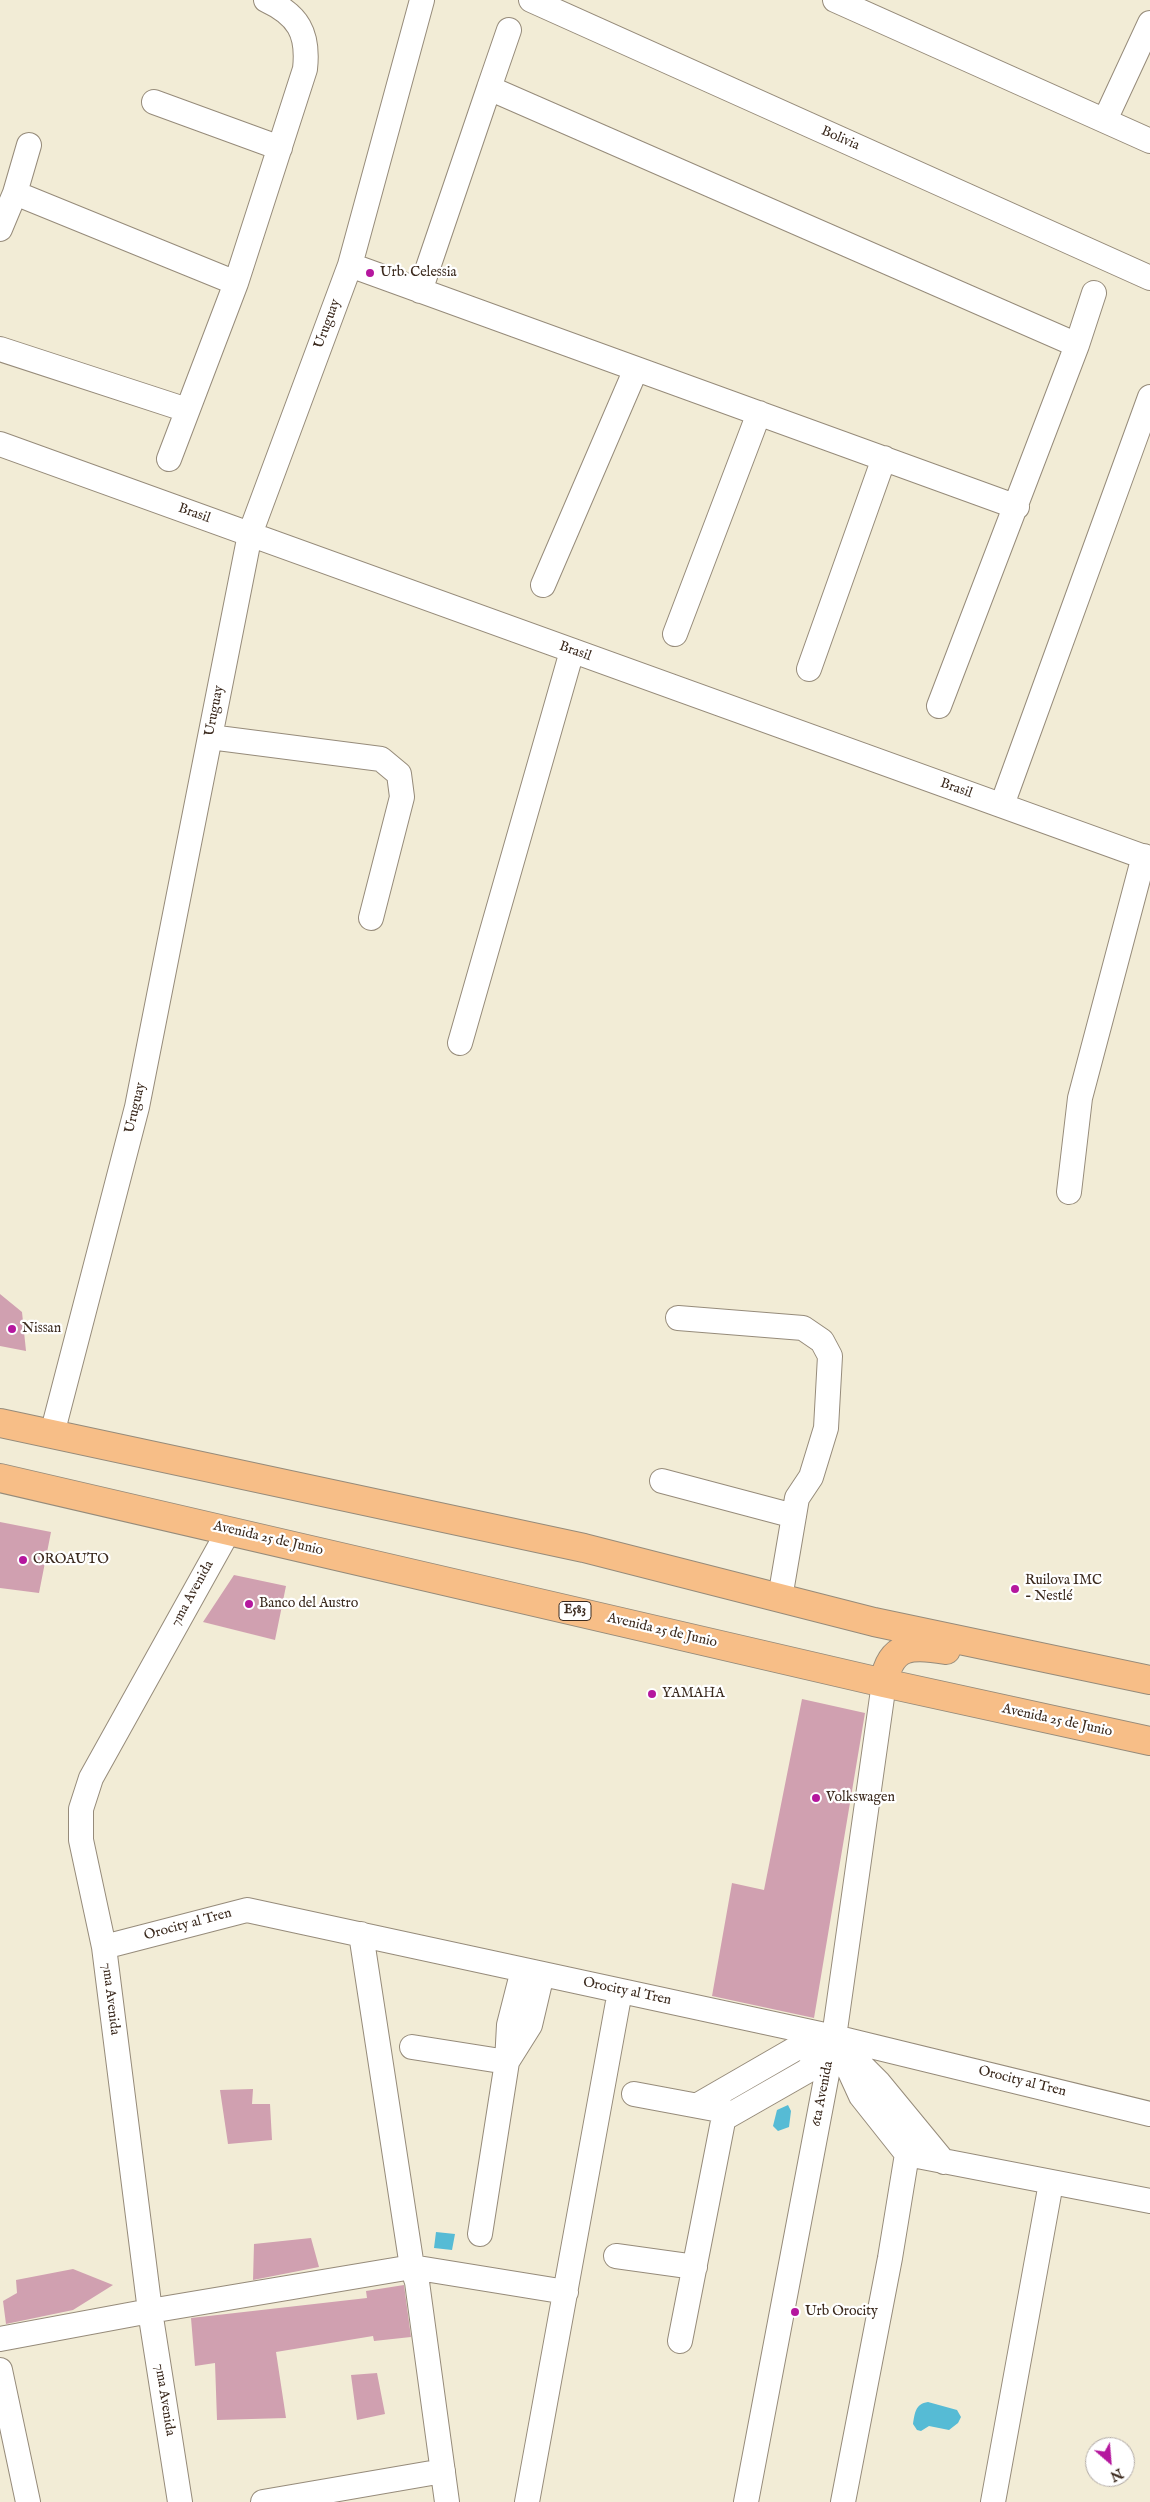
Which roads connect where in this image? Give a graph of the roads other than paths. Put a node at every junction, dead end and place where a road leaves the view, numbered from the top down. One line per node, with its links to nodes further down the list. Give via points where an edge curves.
1 (266, 0): 12 (street, via 288,12 302,29 307,50 305,69)
2 (422, 0): 15 (street, Uruguay)
3 (531, 0): 16 (street, Bolivia)
4 (835, 0): 9 (street)
5 (1150, 23): 9 (street)
6 (509, 30): 7 (street)
7 (489, 88): 18 (street); 20 (street)
8 (154, 102): 12 (street)
9 (1105, 120): 10 (street)
10 (1150, 141)
11 (29, 145): 13 (street)
12 (280, 148): 17 (street)
13 (16, 193): 14 (street); 17 (street)
14 (0, 229)
15 (350, 266): 18 (street); 30 (street, Uruguay)
16 (1150, 278)
17 (236, 283): 24 (street)
18 (420, 291): 22 (street)
19 (1094, 293): 20 (street)
20 (1077, 345): 29 (street)
21 (0, 349): 24 (street)
22 (636, 369): 25 (street); 31 (street)
23 (1150, 396): 37 (street)
24 (187, 410): 28 (street)
25 (759, 413): 27 (street); 32 (street)
26 (0, 444): 30 (street, Brasil)
27 (884, 458): 29 (street); 34 (street)
28 (169, 459)
29 (1017, 507): 35 (street)
30 (250, 534): 33 (street, Brasil); 36 (street, Uruguay)
31 (543, 585)
32 (675, 634)
33 (572, 651): 37 (street, Brasil); 40 (street)
34 (809, 669)
35 (939, 706)
36 (210, 737): 39 (street, via 380,759 399,774 402,798); 44 (street, Uruguay, via 137,1107)
37 (1002, 805): 38 (street, Brasil)
38 (1147, 858): 41 (street, via 1080,1098)
39 (371, 918)
40 (460, 1043)
41 (1070, 1192)
42 (678, 1318): 47 (street, via 803,1328 822,1341 830,1356 826,1428 811,1477 797,1498)
43 (0, 1423): 44 (main road)
44 (52, 1434): 49 (main road, via 584,1548)
45 (0, 1478): 48 (main road, Avenida 25 de Junio / E583)
46 (662, 1482): 47 (street)
47 (794, 1516): 49 (street)
48 (228, 1530): 52 (main road, Avenida 25 de Junio / E583); 55 (street, 7ma Avenida, via 91,1778 81,1809 81,1840)
49 (780, 1598): 50 (main road, via 874,1622)
50 (1088, 1667): 51 (main road); 52 (main road, via 1044,1666 919,1647 897,1652 892,1657 886,1667)
51 (1150, 1680)
52 (884, 1683): 53 (main road, Avenida 25 de Junio / E583); 58 (street, 6ta Avenida)
53 (1150, 1741)
54 (361, 1934): 55 (street, Orocity al Tren, via 247,1910); 56 (street, Orocity al Tren); 71 (street)
55 (104, 1947): 74 (street, 7ma Avenida)
56 (533, 1972): 57 (street, Orocity al Tren); 60 (street, via 530,2025)
57 (620, 1991): 58 (street, Orocity al Tren); 73 (street)
58 (834, 2037): 62 (street, via 795,2049); 63 (street, Orocity al Tren); 64 (street, via 807,2071); 65 (street, via 861,2096); 66 (street, via 879,2083); 84 (street, 6ta Avenida)
59 (412, 2047): 60 (street)
60 (507, 2062): 69 (street)
61 (634, 2094): 62 (street)
62 (698, 2105): 64 (street, via 725,2111)
63 (1150, 2114)
64 (724, 2119): 72 (street)
65 (907, 2154): 66 (street); 85 (street)
66 (944, 2162): 67 (street)
67 (1052, 2183): 68 (street); 86 (street)
68 (1150, 2202)
69 (480, 2234)
70 (616, 2256): 72 (street)
71 (412, 2266): 73 (street); 74 (street); 78 (street, via 417,2282)
72 (695, 2267): 76 (street)
73 (566, 2292): 83 (street)
74 (150, 2311): 75 (street); 80 (street, 7ma Avenida)
75 (0, 2339)
76 (680, 2341)
77 (0, 2370): 79 (street)
78 (443, 2471): 81 (street); 82 (street)
79 (28, 2502)
80 (180, 2502)
81 (263, 2502)
82 (447, 2502)
83 (527, 2502)
84 (746, 2502)
85 (844, 2502)
86 (993, 2502)

